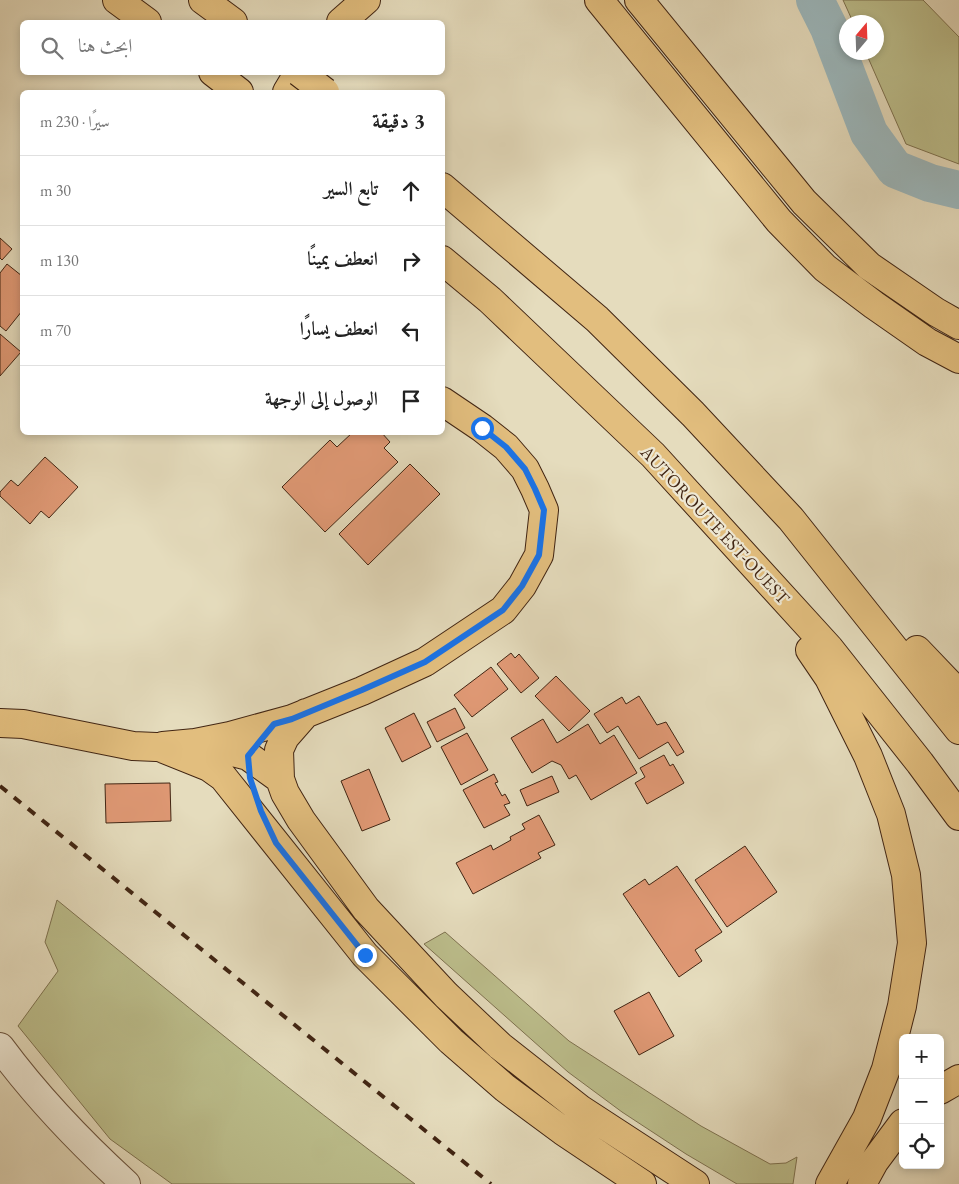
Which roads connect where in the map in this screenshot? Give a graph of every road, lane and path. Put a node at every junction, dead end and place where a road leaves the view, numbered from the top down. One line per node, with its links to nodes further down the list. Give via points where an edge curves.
1 (118, 0): 7 (main road)
2 (203, 0): 8 (main road)
3 (348, 0): 9 (main road)
4 (366, 0): 10 (main road)
5 (598, 0): 20 (main road, via 779,221 824,268 927,342)
6 (639, 0): 19 (main road, via 804,202 869,266)
7 (144, 20)
8 (230, 20)
9 (335, 20)
10 (343, 20)
11 (217, 75): 14 (main road)
12 (297, 75): 15 (main road)
13 (303, 75): 16 (main road, bridge)
14 (236, 90)
15 (288, 90)
16 (322, 90)
17 (445, 190): 22 (main road, via 597,319 693,414)
18 (445, 262): 23 (main road, AUTOROUTE EST-OUEST, via 490,300 653,455)
19 (959, 325)
20 (959, 359)
21 (445, 404): 25 (main road, via 494,437 525,469 544,510 539,555 522,586 503,610 477,629 425,662)
22 (790, 518): 24 (main road); 28 (main road)
23 (746, 556): 32 (main road, AUTOROUTE EST-OUEST, via 829,648); 41 (main road, via 828,678 868,756 891,814 906,875 912,943 902,1006 886,1069 867,1118)
24 (959, 694)
25 (306, 713): 27 (main road); 31 (main road, via 285,736 279,750)
26 (0, 723): 29 (main road, via 23,724 132,746)
27 (274, 724): 29 (main road, via 194,743); 30 (main road)
28 (959, 730)
29 (159, 747): 30 (main road, via 225,750); 33 (main road, via 209,767 222,777)
30 (248, 756): 31 (main road); 33 (main road, via 250,778)
31 (280, 779): 40 (main road, via 284,793 300,820 366,909 446,995 500,1046 565,1098)
32 (959, 816)
33 (276, 843): 39 (main road, via 365,955 451,1041 505,1088)
34 (0, 1047): 38 (street, via 25,1081 95,1156)
35 (959, 1079): 36 (main road)
36 (944, 1088)
37 (902, 1124): 42 (main road)
38 (126, 1184)
39 (642, 1184)
40 (695, 1184)
41 (830, 1184)
42 (862, 1184)

